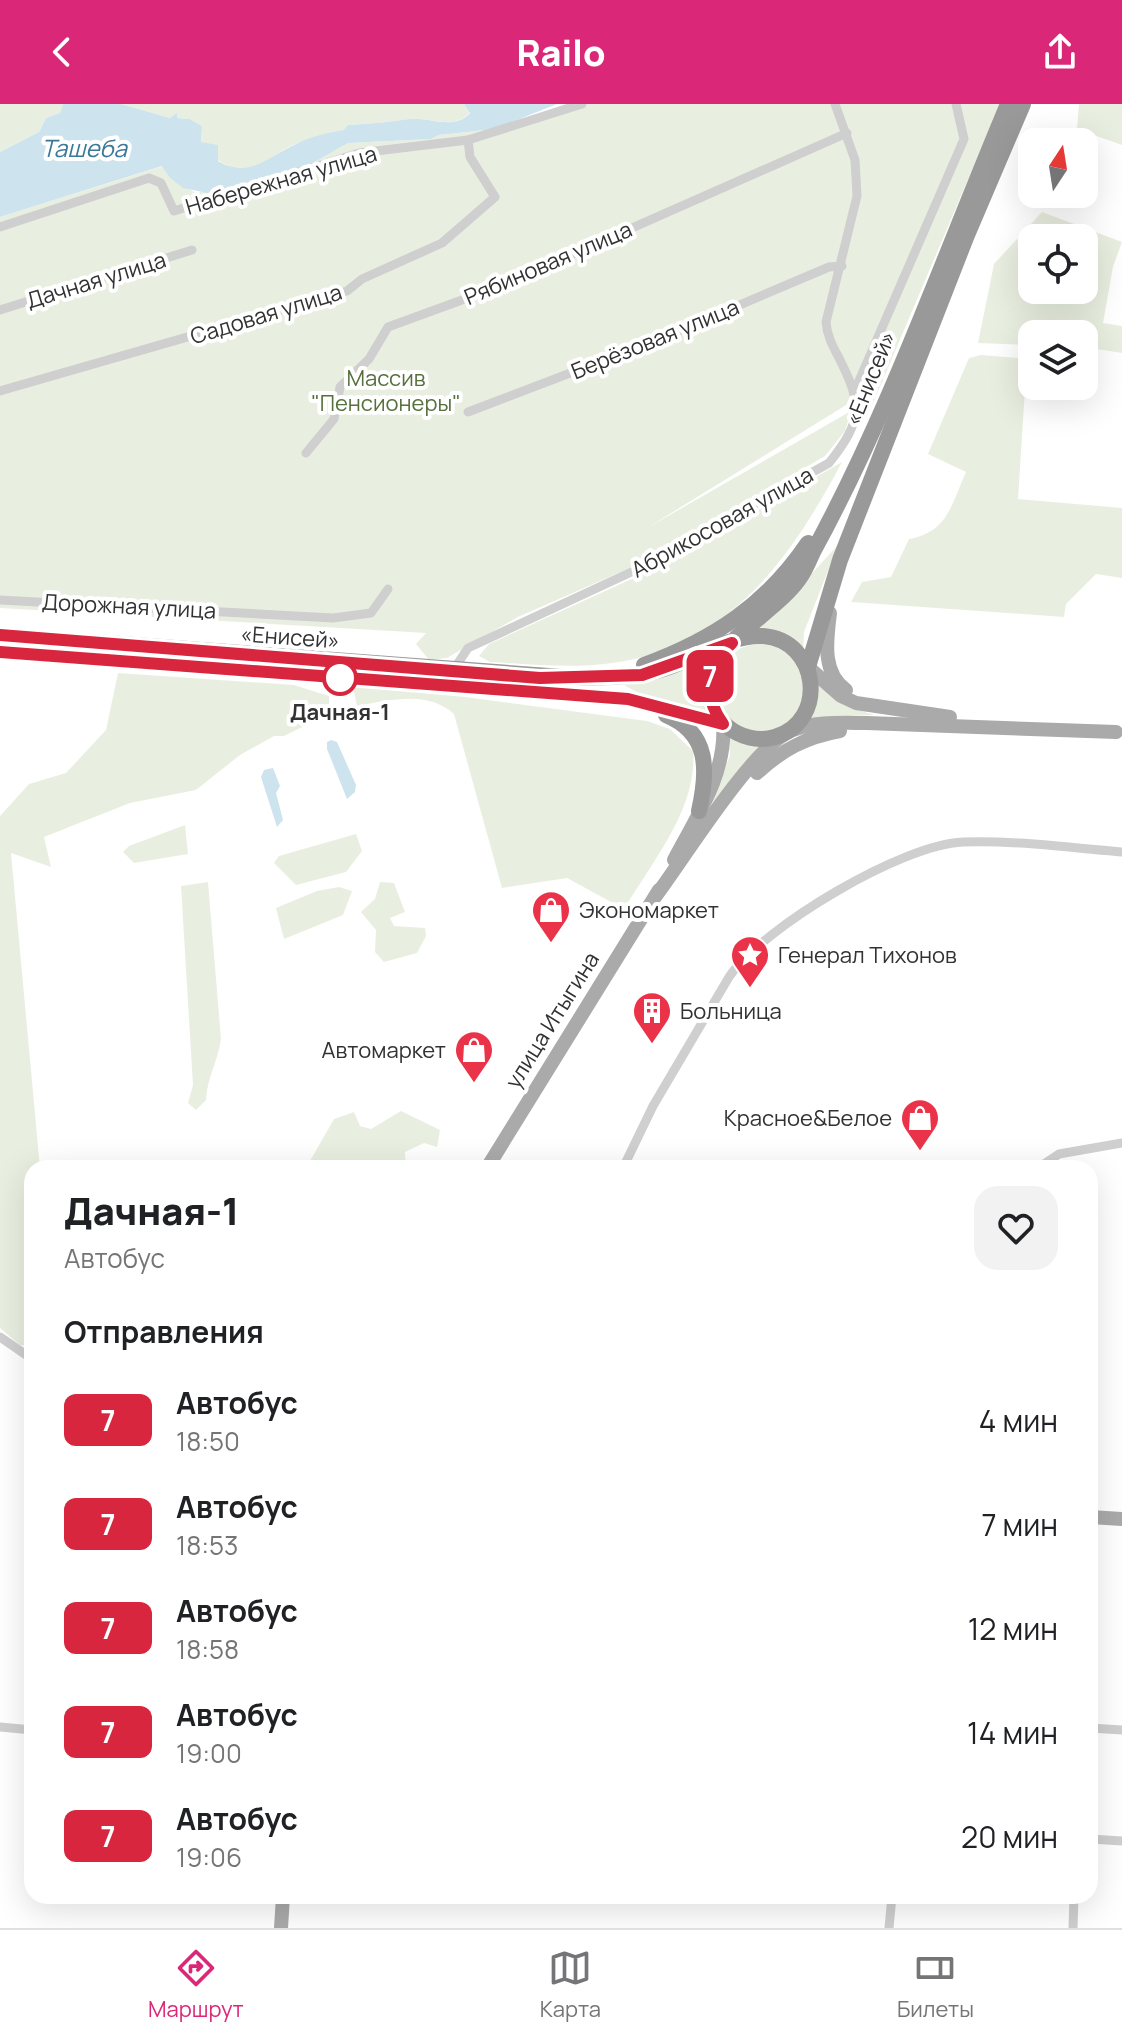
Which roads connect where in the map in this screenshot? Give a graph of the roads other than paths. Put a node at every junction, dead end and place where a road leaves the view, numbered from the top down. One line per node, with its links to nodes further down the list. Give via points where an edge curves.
1 (582, 104): 7 (street, Набережная улица)
2 (835, 104): 6 (street)
3 (956, 104): 12 (street, via 964,139)
4 (1008, 104): 15 (highway, «Енисей»)
5 (1023, 104): 17 (highway, «Енисей»)
6 (847, 133): 10 (street, via 857,196); 16 (street, Рябиновая улица, via 503,285 388,327 369,359 340,387 334,419)
7 (468, 140): 8 (street, Набережная улица, via 359,153 174,211 161,183 149,178); 13 (street, Садовая улица, via 470,157 495,197 442,243 347,291)
8 (0, 227)
9 (192, 250): 11 (street, Дачная улица)
10 (842, 266): 12 (street, via 826,333); 14 (street, Берёзовая улица)
11 (0, 310)
12 (855, 390): 24 (street, Абрикосовая улица, via 858,407 850,435 829,463 640,568 468,648)
13 (0, 391)
14 (468, 412)
15 (863, 451): 21 (highway, «Енисей», via 799,579); 25 (highway, via 794,564 739,618 690,647 631,670)
16 (306, 453)
17 (835, 576): 23 (highway, «Енисей»); 27 (main road, via 826,640 834,676 848,691)
18 (388, 589): 19 (street, Дорожная улица, via 371,613 333,618)
19 (0, 600)
20 (0, 635): 24 (highway, «Енисей»)
21 (732, 643): 23 (highway, via 770,637 791,647); 25 (highway, via 642,675); 28 (highway, «Енисей», via 712,668 708,683 709,698)
22 (0, 652): 26 (highway, «Енисей»)
23 (808, 667): 27 (main road, via 841,696); 29 (highway, «Енисей», via 809,705)
24 (452, 672): 25 (highway, «Енисей»)
25 (576, 678)
26 (628, 699): 28 (highway, «Енисей»); 31 (highway, via 677,719 693,732 706,761)
27 (905, 718): 29 (main road); 30 (main road); 31 (main road, via 798,743 777,754)
28 (723, 724): 29 (highway, «Енисей», via 753,739); 31 (main road, улица Итыгина, via 724,749)
29 (790, 730): 31 (main road, улица Итыгина)
30 (1119, 732)
31 (707, 814): 34 (main road, улица Итыгина)
32 (1122, 852): 35 (street, via 949,844 895,861 786,921 740,960)
33 (1122, 1143): 36 (street)
34 (492, 1160)
35 (627, 1160)
36 (1050, 1160)
37 (0, 1337): 38 (street)
38 (24, 1354)
39 (1098, 1518): 40 (main road)
40 (1122, 1519)
41 (0, 1727): 43 (street)
42 (1098, 1728): 44 (street)
43 (24, 1729)
44 (1122, 1730)
45 (1098, 1840): 46 (street)
46 (1122, 1841)
47 (282, 1904): 50 (main road)
48 (891, 1904): 51 (street)
49 (1074, 1904): 52 (street)
50 (281, 1928)
51 (889, 1928)
52 (1073, 1928)

